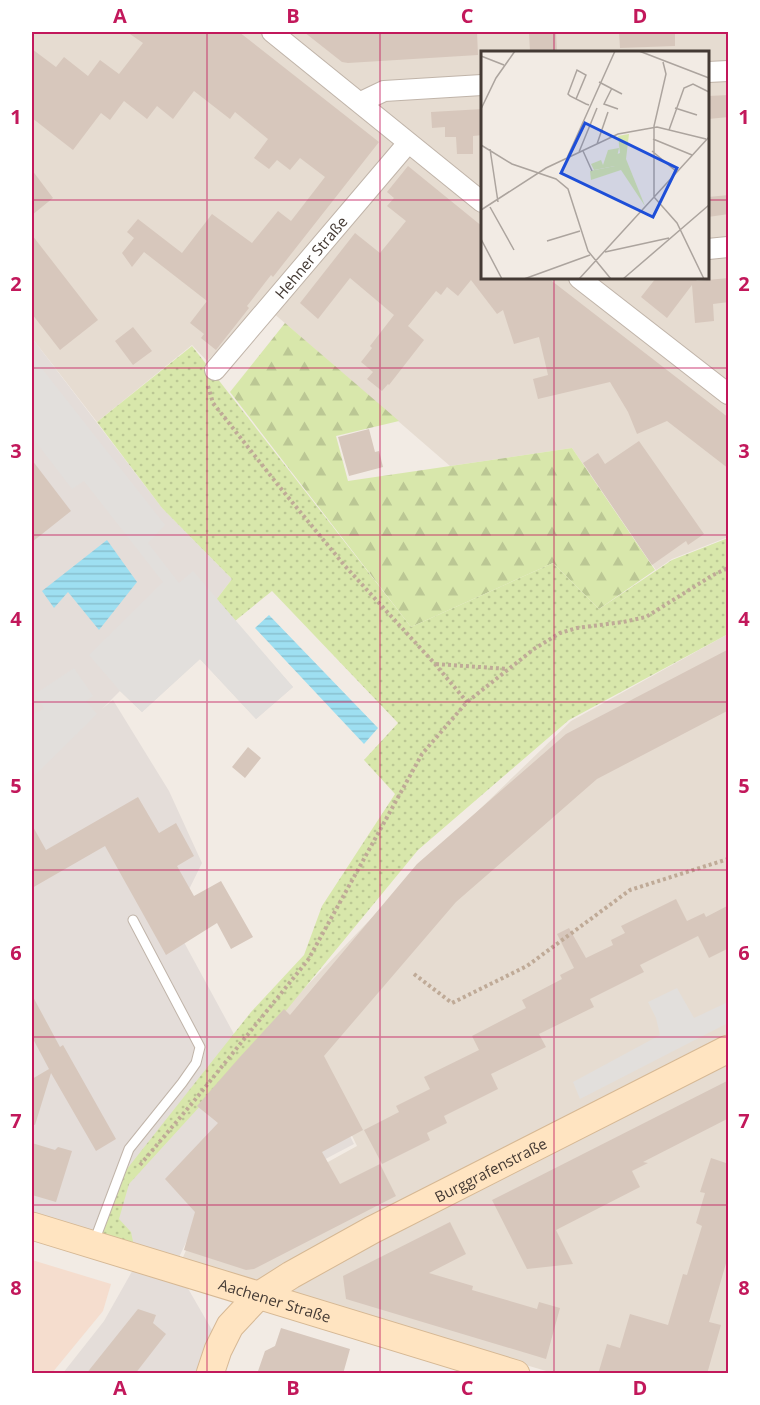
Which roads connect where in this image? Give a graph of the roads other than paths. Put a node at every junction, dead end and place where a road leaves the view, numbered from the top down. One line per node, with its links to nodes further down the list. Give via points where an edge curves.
1 (273, 32): 5 (street)
2 (729, 71): 3 (street)
3 (709, 72)
4 (481, 85): 5 (street, via 384,91)
5 (361, 102): 6 (street)
6 (408, 143): 7 (street); 11 (street, Hehner Straße)
7 (481, 200)
8 (729, 247): 9 (street)
9 (709, 249)
10 (581, 279): 12 (street)
11 (215, 370)
12 (729, 394)
13 (133, 920): 16 (lane, via 200,1047 187,1076 129,1149)
14 (729, 1049): 17 (street, Burggrafenstraße, via 372,1230)
15 (32, 1226): 16 (street, Aachener Straße)
16 (93, 1245): 17 (street, Aachener Straße)
17 (258, 1296): 18 (street, Burggrafenstraße, via 230,1326); 19 (street, Aachener Straße)
18 (210, 1374)
19 (516, 1374)

